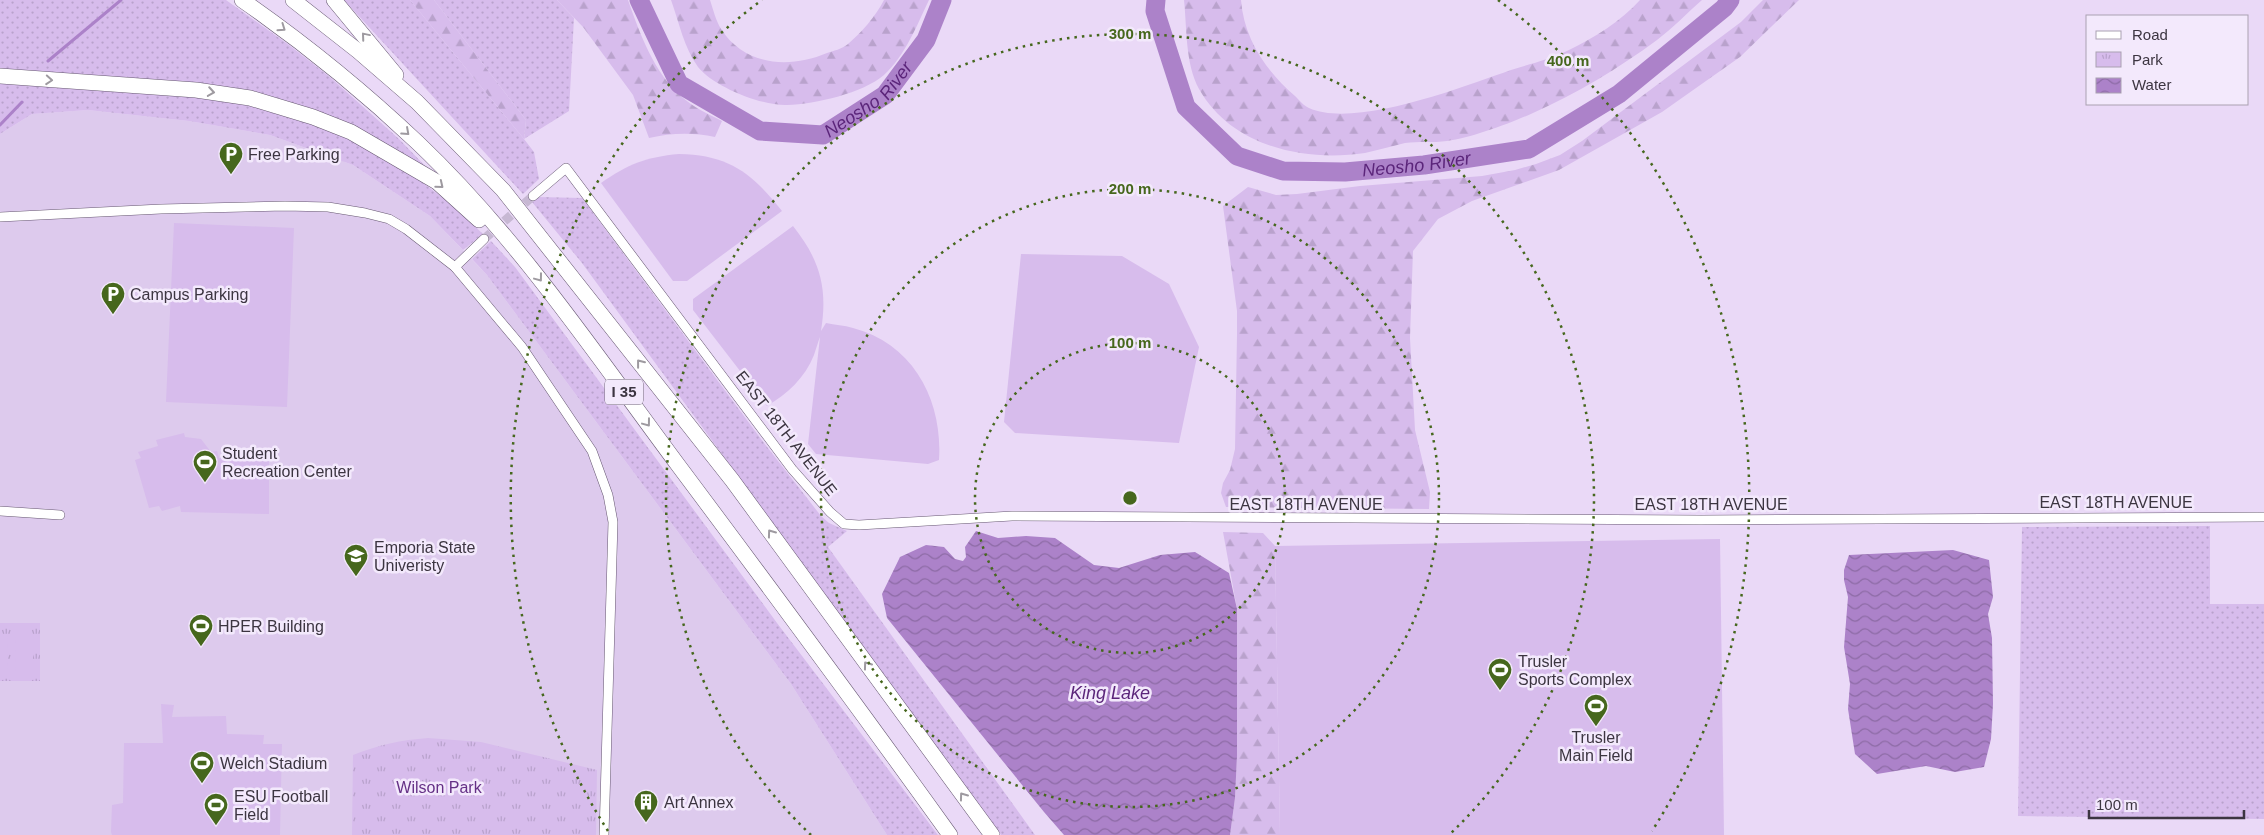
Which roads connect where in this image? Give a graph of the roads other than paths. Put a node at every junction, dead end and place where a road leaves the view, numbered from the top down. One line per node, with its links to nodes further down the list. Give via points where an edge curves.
1 (242, 0): 9 (highway, I 35, one-way to 9, via 293,36 418,143)
2 (293, 0): 5 (highway, I 35)
3 (334, 0): 5 (highway, one-way to 3)
4 (0, 76): 9 (highway, one-way to 9, via 196,90 250,98 313,117 351,132 436,182)
5 (417, 102): 16 (highway, I 35, one-way to 5, via 732,480 503,190)
6 (533, 196): 13 (street, EAST 18TH AVENUE, via 566,168 792,469 844,524 1012,516 1701,520)
7 (0, 217): 10 (street, via 162,209 328,207 389,219)
8 (484, 239): 10 (street)
9 (519, 254): 15 (highway, I 35, one-way to 15, via 834,673)
10 (455, 267): 14 (street, via 522,347 592,451 608,495 613,522)
11 (0, 511): 12 (street)
12 (60, 514)
13 (2264, 517)
14 (604, 835)
15 (950, 835)
16 (992, 835)

